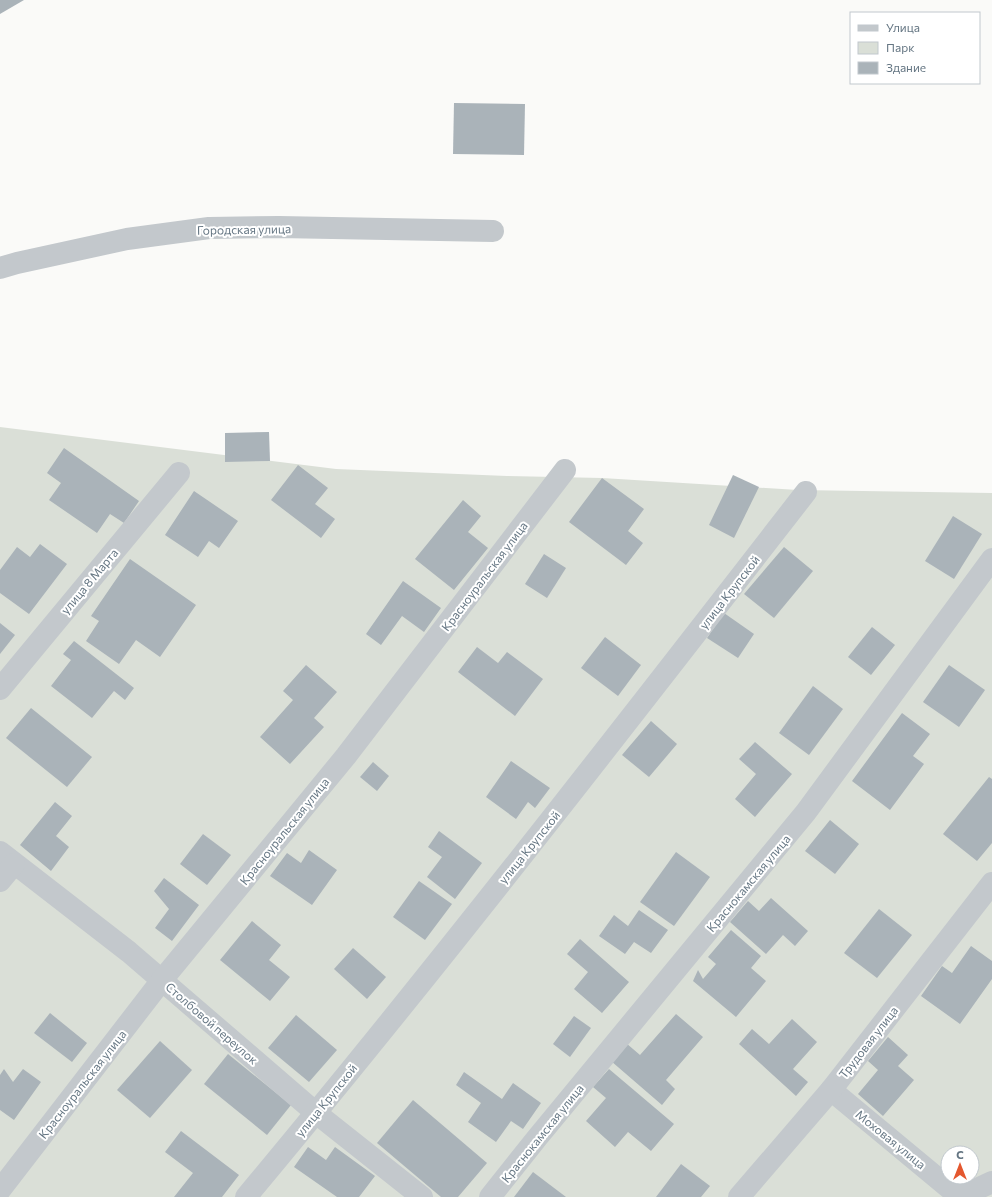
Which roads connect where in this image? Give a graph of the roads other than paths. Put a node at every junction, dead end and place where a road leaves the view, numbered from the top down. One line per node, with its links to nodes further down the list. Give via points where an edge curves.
1 (493, 231): 2 (street, Городская улица, via 209,228 127,239)
2 (0, 268)
3 (565, 470): 11 (street, Красноуральская улица, via 346,756)
4 (179, 473): 7 (street, улица 8 Марта)
5 (806, 492): 13 (street, улица Крупской, via 598,760)
6 (992, 559): 18 (street, Краснокамская улица, via 806,812)
7 (0, 689)
8 (7, 858): 9 (street); 11 (street, Столбовой переулок)
9 (0, 881)
10 (992, 883): 12 (street, Трудовая улица)
11 (162, 980): 13 (street, Столбовой переулок); 15 (street, Красноуральская улица)
12 (831, 1090): 14 (street, Моховая улица, via 960,1197); 19 (street, Трудовая улица)
13 (316, 1113): 16 (street, улица Крупской); 17 (street, Столбовой переулок)
14 (992, 1182)
15 (0, 1190)
16 (246, 1197)
17 (422, 1197)
18 (490, 1197)
19 (739, 1197)

